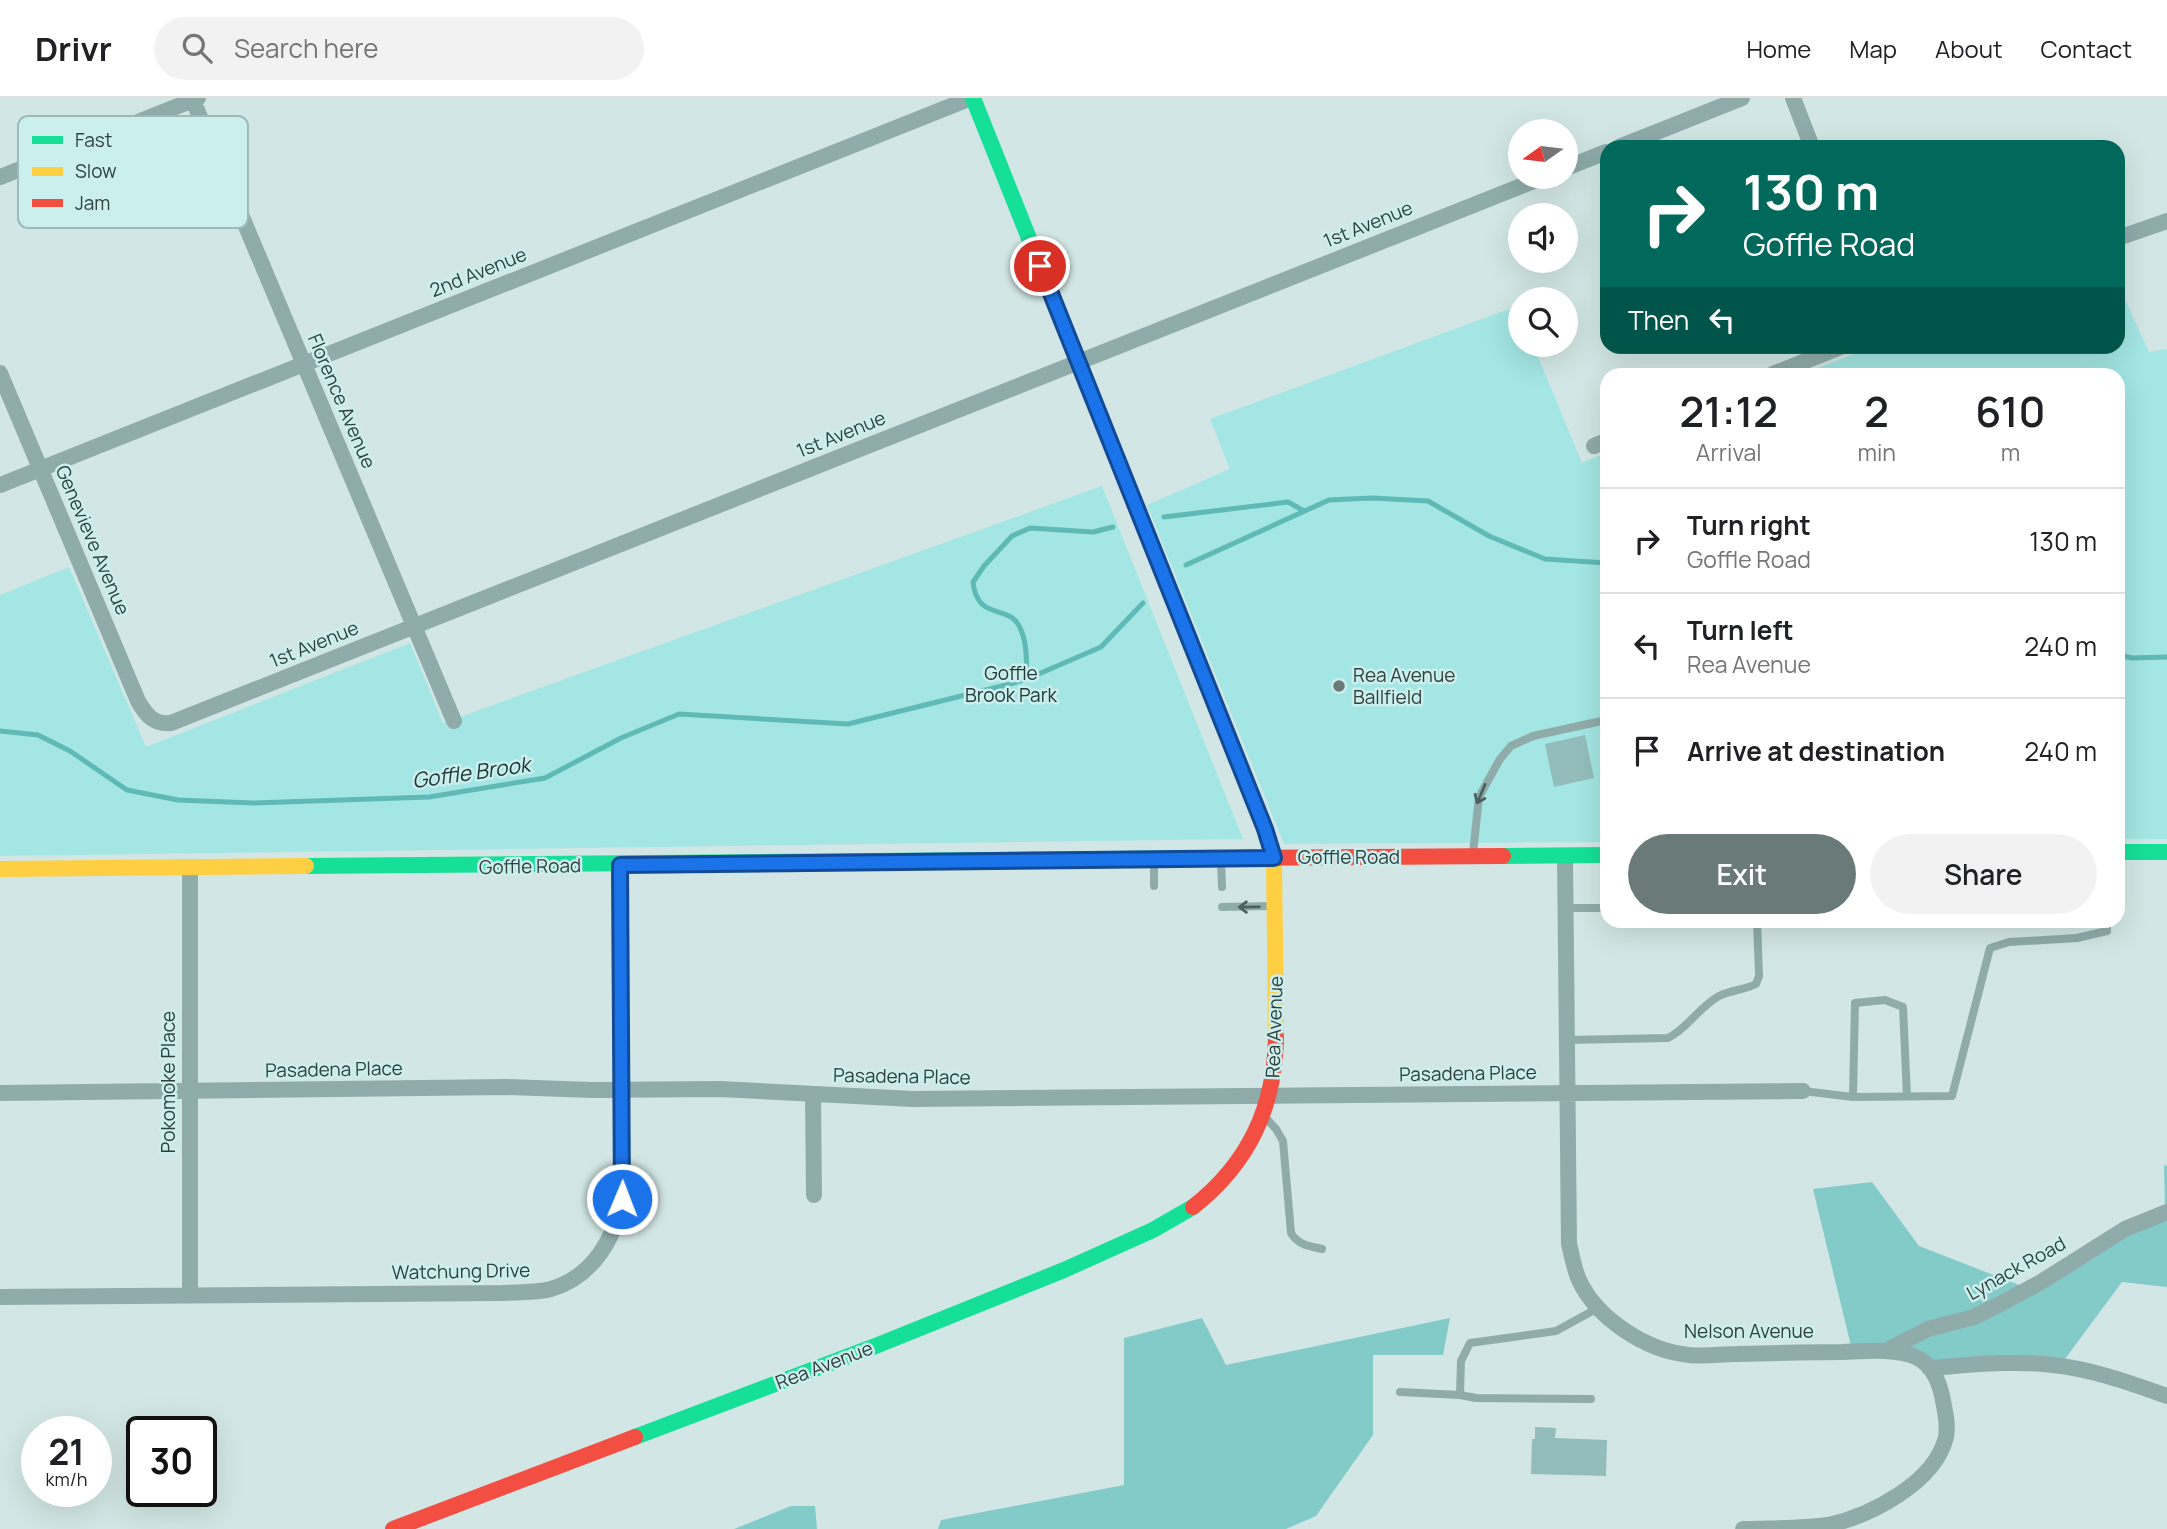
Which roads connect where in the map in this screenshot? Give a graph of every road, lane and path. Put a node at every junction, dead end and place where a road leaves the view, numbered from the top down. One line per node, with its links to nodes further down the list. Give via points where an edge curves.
1 (972, 98): 18 (street, Rea Avenue); 19 (street, 2nd Avenue)
2 (1742, 98): 7 (street)
3 (1793, 98): 8 (street)
4 (194, 99): 5 (street); 6 (street, Florence Avenue)
5 (152, 116)
6 (201, 116)
7 (1637, 140)
8 (1809, 140)
9 (1600, 154): 10 (street)
10 (1578, 163)
11 (18, 170): 12 (street)
12 (0, 177)
13 (1514, 189): 18 (street, 1st Avenue)
14 (2167, 220): 16 (street)
15 (248, 228): 19 (street, Florence Avenue)
16 (2125, 235)
17 (1823, 354): 20 (street)
18 (1079, 362): 24 (street, 1st Avenue); 33 (street, Rea Avenue)
19 (304, 364): 22 (street, 2nd Avenue); 24 (street, Florence Avenue)
20 (1788, 368)
21 (0, 373): 22 (street, Genevieve Avenue)
22 (40, 469): 23 (street, 2nd Avenue); 25 (street, Genevieve Avenue, via 138,701)
23 (0, 485)
24 (414, 626): 25 (street, 1st Avenue, via 171,723); 26 (street, Florence Avenue)
25 (152, 720)
26 (454, 721)
27 (1600, 721): 31 (lane, one-way to 31, via 1516,742 1500,759 1479,797)
28 (2125, 852): 29 (street)
29 (2167, 852)
30 (1600, 855): 32 (street, Goffle Road)
31 (1473, 856): 32 (street, Goffle Road); 33 (street, Goffle Road)
32 (1565, 856): 43 (street, Nelson Avenue)
33 (1274, 858): 35 (street, Goffle Road); 41 (street, Rea Avenue)
34 (1154, 859): 35 (street, Goffle Road); 36 (street, Goffle Road); 39 (lane)
35 (1221, 859): 40 (lane)
36 (620, 865): 38 (street, Goffle Road); 48 (street, Watchung Drive)
37 (0, 869): 38 (street, Goffle Road)
38 (190, 869): 50 (street, Pokomoke Place)
39 (1154, 886)
40 (1222, 887)
41 (1275, 906): 42 (lane, one-way to 42); 55 (street, Rea Avenue, via 1276,1061)
42 (1222, 907)
43 (1566, 908): 44 (lane); 47 (street, Nelson Avenue)
44 (1600, 908)
45 (1757, 928): 47 (lane, via 1756,984 1719,996 1694,1014 1679,1033 1668,1038)
46 (2107, 928): 54 (lane, via 2107,932 2077,938 2009,942 1990,948 1952,1096)
47 (1567, 1041): 52 (street, Nelson Avenue)
48 (622, 1089): 50 (street, Pasadena Place); 53 (street, Pasadena Place); 61 (street, Watchung Drive, via 619,1215 601,1254 565,1283 502,1293)
49 (1803, 1091): 52 (street, Pasadena Place); 56 (lane)
50 (188, 1092): 51 (street, Pasadena Place); 61 (street, Pokomoke Place)
51 (0, 1093)
52 (1568, 1093): 55 (street, Pasadena Place); 63 (street, Nelson Avenue, via 1569,1244 1580,1281)
53 (813, 1095): 55 (street, Pasadena Place, via 913,1099); 58 (street)
54 (1907, 1096): 56 (lane); 56 (lane, via 1903,1007 1885,1000 1855,1003)
55 (1269, 1097): 57 (street, Rea Avenue)
56 (1853, 1097)
57 (1262, 1115): 60 (lane, via 1283,1141 1291,1233 1303,1245); 70 (street, Rea Avenue, via 1249,1147 1229,1173 1184,1214 1153,1230 878,1345)
58 (814, 1195)
59 (2167, 1212): 64 (street, Lynack Road, via 2125,1229 1974,1317 1928,1329)
60 (1322, 1249)
61 (190, 1295): 62 (street, Watchung Drive)
62 (0, 1297)
63 (1598, 1308): 64 (street, Nelson Avenue, via 1629,1333 1688,1355); 67 (lane, via 1556,1331 1470,1343 1461,1361)
64 (1882, 1352): 65 (street, Nelson Avenue, via 1916,1357)
65 (1929, 1368): 68 (street, via 2051,1365 2076,1368); 71 (street, via 1941,1390 1946,1440 1937,1458 1907,1489 1851,1519 1799,1528)
66 (1400, 1392): 67 (lane)
67 (1460, 1395): 69 (lane)
68 (2167, 1396)
69 (1591, 1399)
70 (393, 1529)
71 (1743, 1529)

